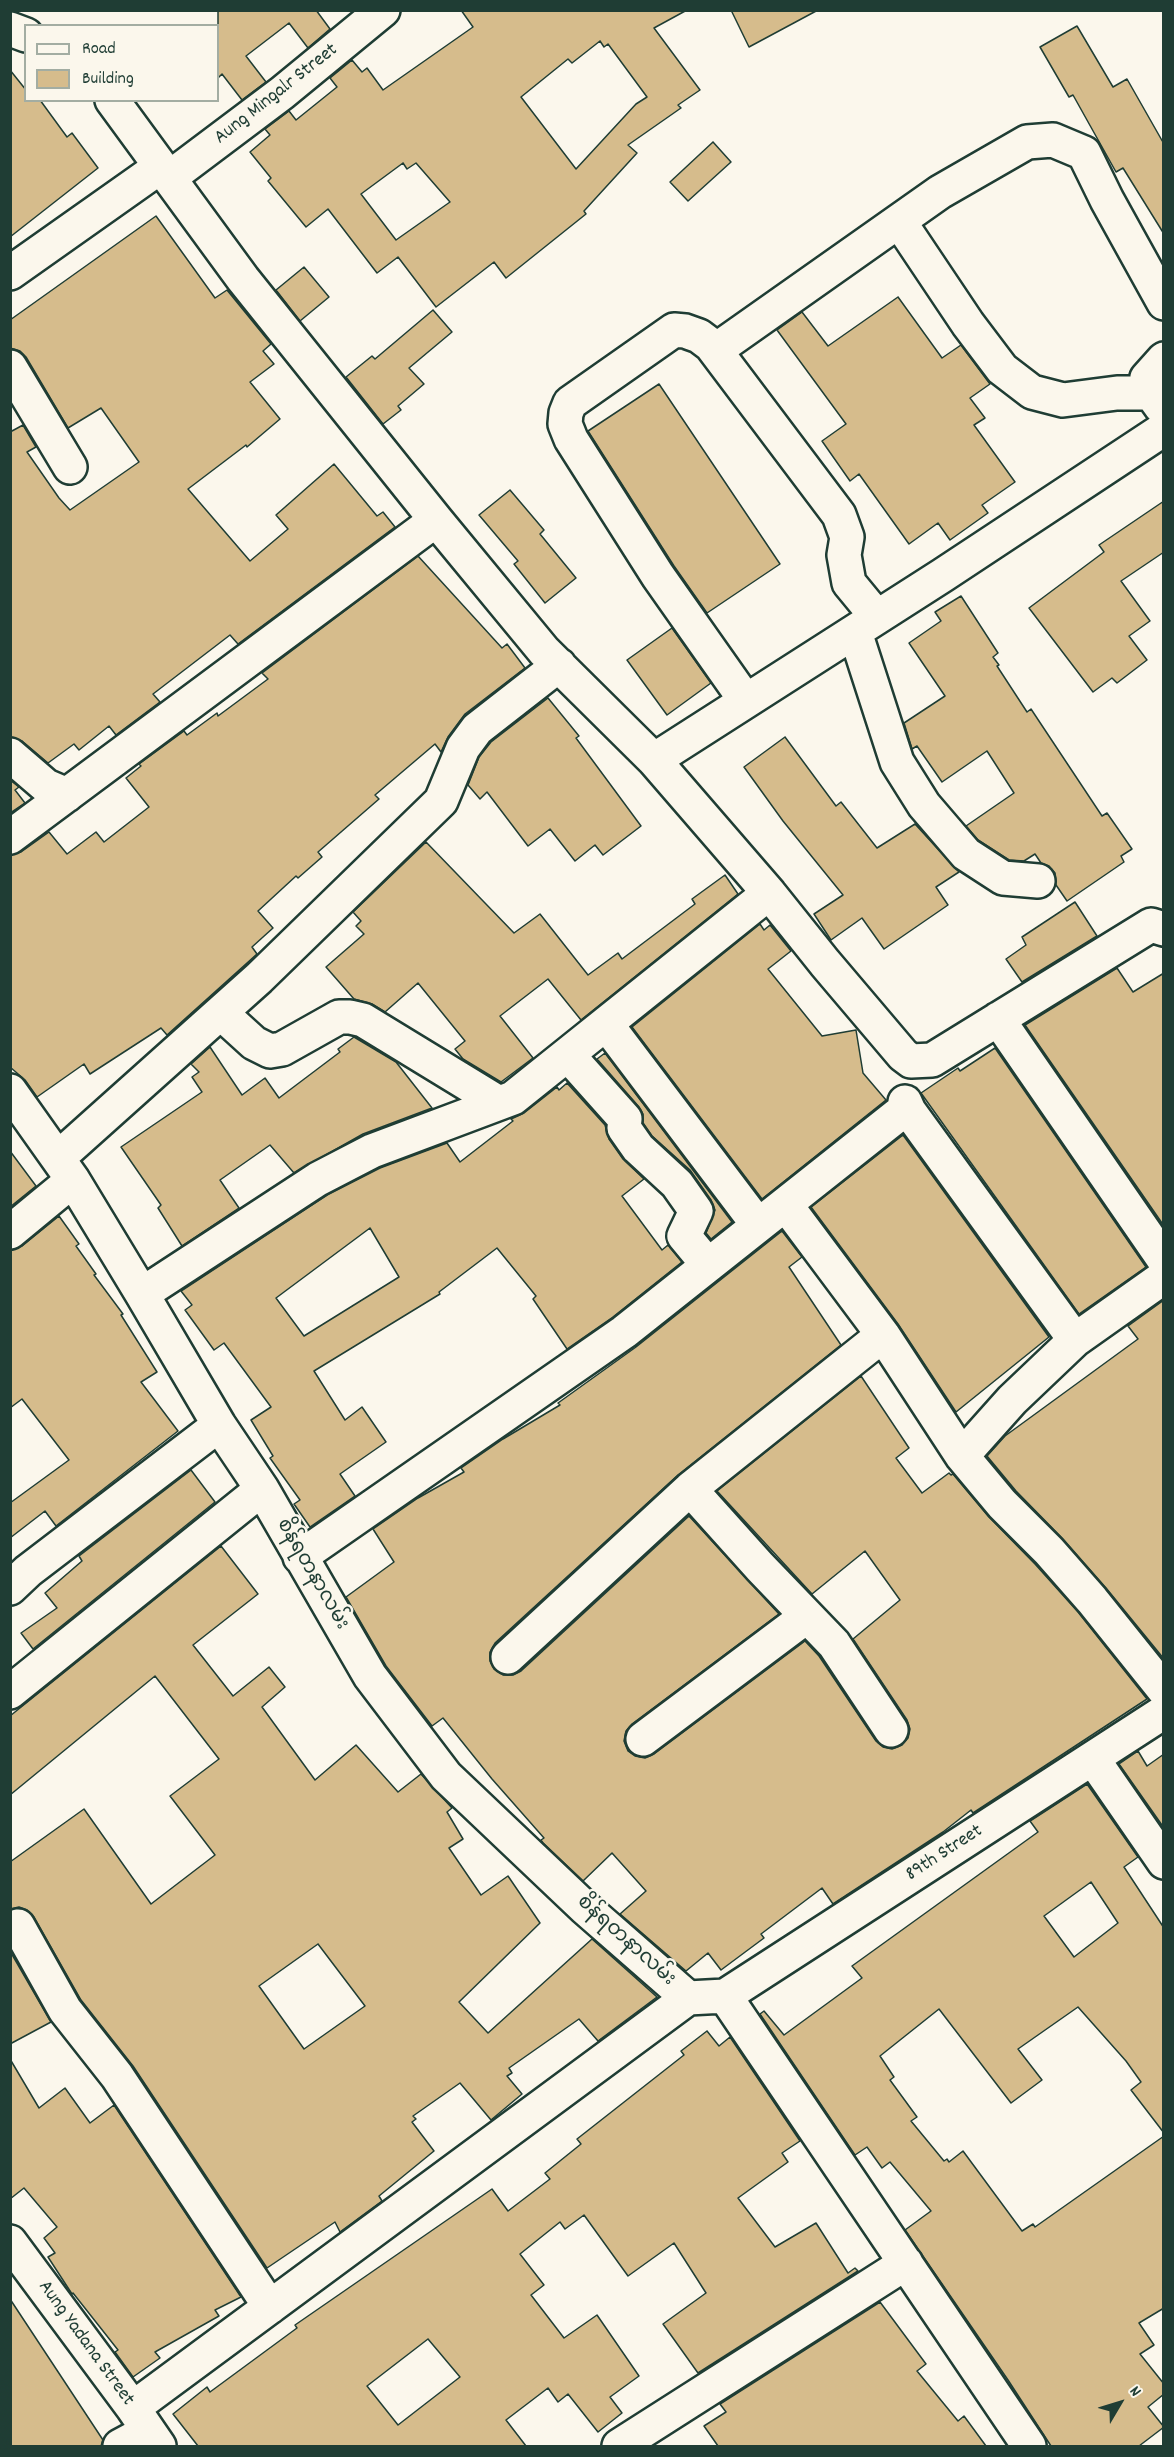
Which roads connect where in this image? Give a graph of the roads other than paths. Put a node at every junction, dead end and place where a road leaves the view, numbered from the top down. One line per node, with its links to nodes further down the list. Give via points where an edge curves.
1 (383, 10): 3 (street, Aung Mingalr Street, via 282,93)
2 (113, 102): 3 (street)
3 (165, 173): 5 (street, Aung Mingalr Street); 13 (street, via 243,279)
4 (899, 221): 6 (street, via 940,192 1028,142 1053,140 1084,153); 7 (street); 10 (street, via 1002,369 1032,392 1063,400 1118,393)
5 (10, 273)
6 (1164, 303)
7 (716, 350): 14 (street, via 839,515 847,537 844,555 849,583); 16 (street, via 699,336 674,330 570,403 565,424 658,576)
8 (1164, 359): 10 (street, via 1147,378)
9 (10, 367): 12 (street)
10 (1157, 401)
11 (1164, 429): 14 (street)
12 (70, 467)
13 (436, 520): 15 (street); 19 (street)
14 (866, 624): 16 (street); 21 (street, via 897,762 924,805 966,854 1003,878)
15 (559, 665): 18 (street); 24 (street, via 477,729 463,748 441,801)
16 (746, 701): 18 (street)
17 (10, 755): 19 (street, via 46,786)
18 (654, 760): 22 (street)
19 (67, 795): 20 (street)
20 (10, 837)
21 (1038, 881)
22 (769, 893): 26 (street); 28 (street, via 903,1055 911,1061)
23 (1164, 929): 25 (street, via 1151,925)
24 (221, 1013): 31 (street, via 254,1043 270,1051 282,1049 339,1017 363,1020); 32 (street)
25 (998, 1019): 28 (street, via 932,1060); 36 (street)
26 (607, 1025): 27 (street); 34 (street)
27 (568, 1055): 31 (street, via 513,1098); 37 (street, via 625,1119 624,1128 638,1148 677,1185 696,1211 684,1236)
28 (924, 1061): 30 (street)
29 (10, 1091): 32 (street, စိန်ရတနာလမ်း)
30 (905, 1102): 33 (street, via 904,1110); 41 (street)
31 (499, 1103): 39 (street, via 372,1151 318,1179)
32 (65, 1169): 35 (street); 39 (street, စိန်ရတနာလမ်း)
33 (786, 1205): 34 (street); 40 (street)
34 (759, 1226): 37 (street)
35 (10, 1232)
36 (1164, 1260)
37 (708, 1265): 46 (street, via 624,1332)
38 (1164, 1277): 41 (street)
39 (142, 1294): 42 (street, စိန်ရတနာလမ်း)
40 (883, 1335): 43 (street); 44 (street)
41 (1075, 1340): 43 (street, via 1012,1400)
42 (219, 1425): 45 (street, စိန်ရတနာလမ်း); 47 (street)
43 (962, 1456): 50 (street, via 1092,1600)
44 (690, 1488): 48 (street); 49 (street)
45 (262, 1489): 46 (street, စိန်ရတနာလမ်း); 51 (street)
46 (300, 1557): 59 (street, စိန်ရတနာလမ်း, via 370,1676 446,1776 585,1908)
47 (10, 1587)
48 (807, 1616): 53 (street, via 834,1644); 54 (street)
49 (508, 1657)
50 (1164, 1690)
51 (10, 1692)
52 (1164, 1712): 55 (street, 89th Street)
53 (891, 1730)
54 (643, 1739)
55 (1094, 1759): 56 (street); 58 (street, 89th Street)
56 (1164, 1862)
57 (18, 1926): 62 (street, via 65,2010 117,2076)
58 (725, 1996): 59 (street); 61 (street)
59 (688, 1998): 62 (street)
60 (10, 2242): 63 (street, Aung Yadana Street)
61 (906, 2264): 65 (street); 66 (street)
62 (270, 2307): 63 (street)
63 (147, 2428): 64 (street)
64 (120, 2446)
65 (619, 2446)
66 (1029, 2446)

